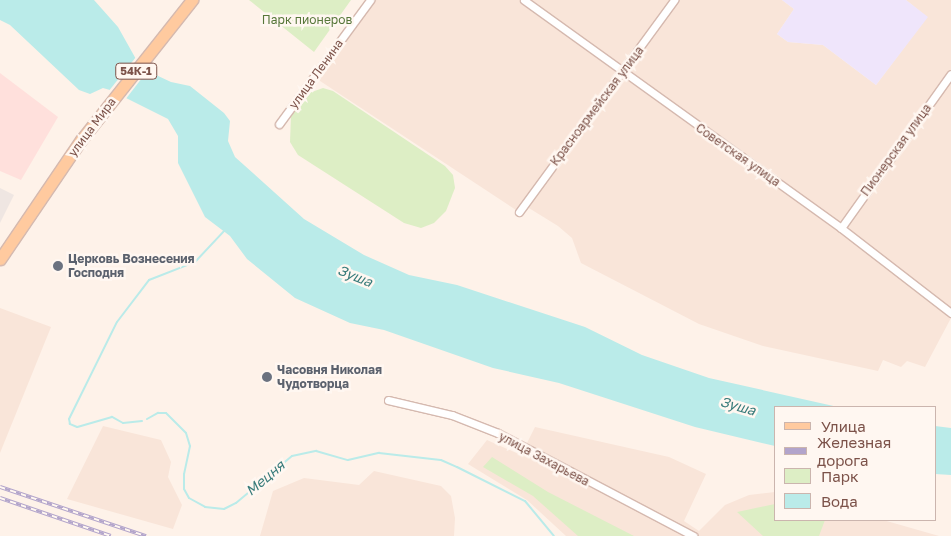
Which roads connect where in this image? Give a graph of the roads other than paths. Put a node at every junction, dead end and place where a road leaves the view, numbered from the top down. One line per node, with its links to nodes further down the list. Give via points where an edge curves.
1 (191, 0): 10 (main road, улица Мира / 54К-1, via 81,140)
2 (370, 0): 7 (street, улица Ленина)
3 (524, 0): 5 (street, Советская улица)
4 (674, 0): 5 (street, Красноармейская улица)
5 (623, 73): 8 (street, Красноармейская улица); 9 (street, Советская улица)
6 (951, 74): 9 (street, Пионерская улица)
7 (279, 124)
8 (519, 212)
9 (841, 228): 11 (street, Советская улица)
10 (0, 259)
11 (951, 312)
12 (388, 400): 13 (street, улица Захарьева, via 452,416 498,433)
13 (693, 536)

